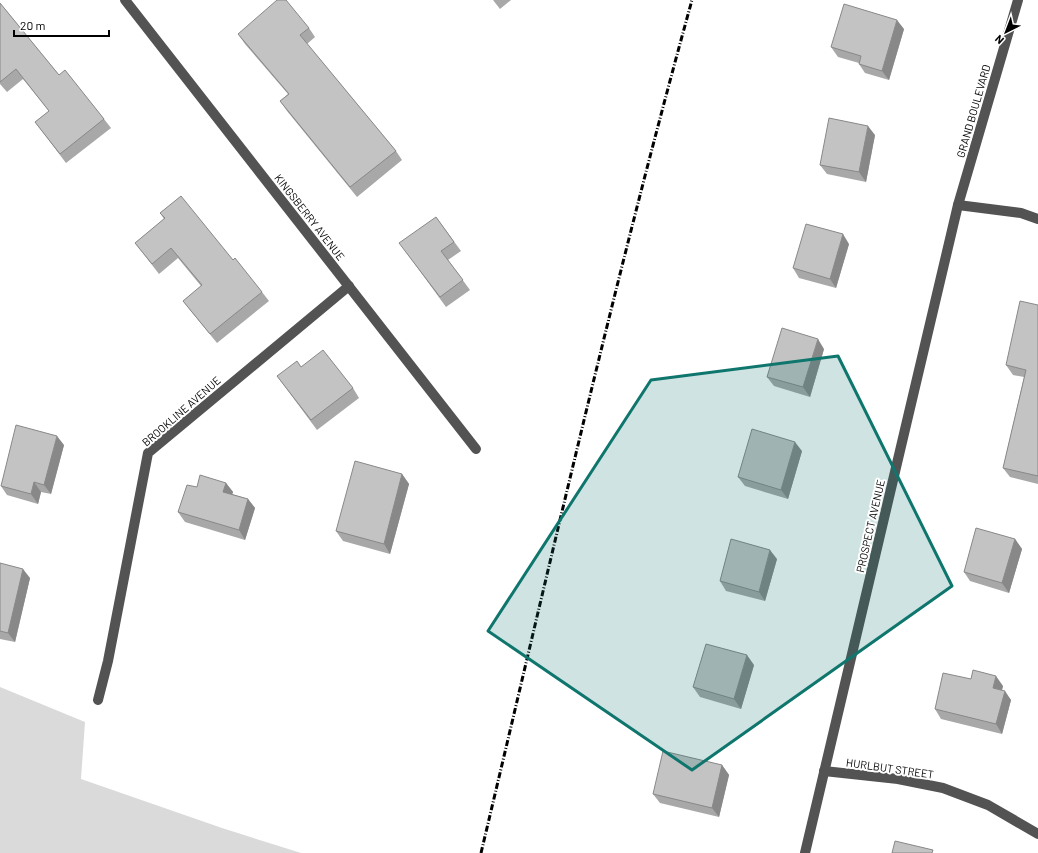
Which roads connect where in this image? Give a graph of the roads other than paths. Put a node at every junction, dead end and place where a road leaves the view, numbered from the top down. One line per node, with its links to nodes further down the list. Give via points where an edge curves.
1 (125, 0): 5 (street, KINGSBERRY AVENUE)
2 (1018, 0): 3 (street, GRAND BOULEVARD)
3 (958, 205): 4 (street, via 1021,213); 8 (street, PROSPECT AVENUE)
4 (1038, 219)
5 (349, 286): 6 (street, KINGSBERRY AVENUE); 7 (street, BROOKLINE AVENUE, via 148,453 108,661)
6 (476, 449)
7 (98, 700)
8 (824, 771): 9 (street, HURLBUT STREET, via 898,779 943,788 988,805); 10 (street, PROSPECT AVENUE)
9 (1038, 834)
10 (805, 853)

